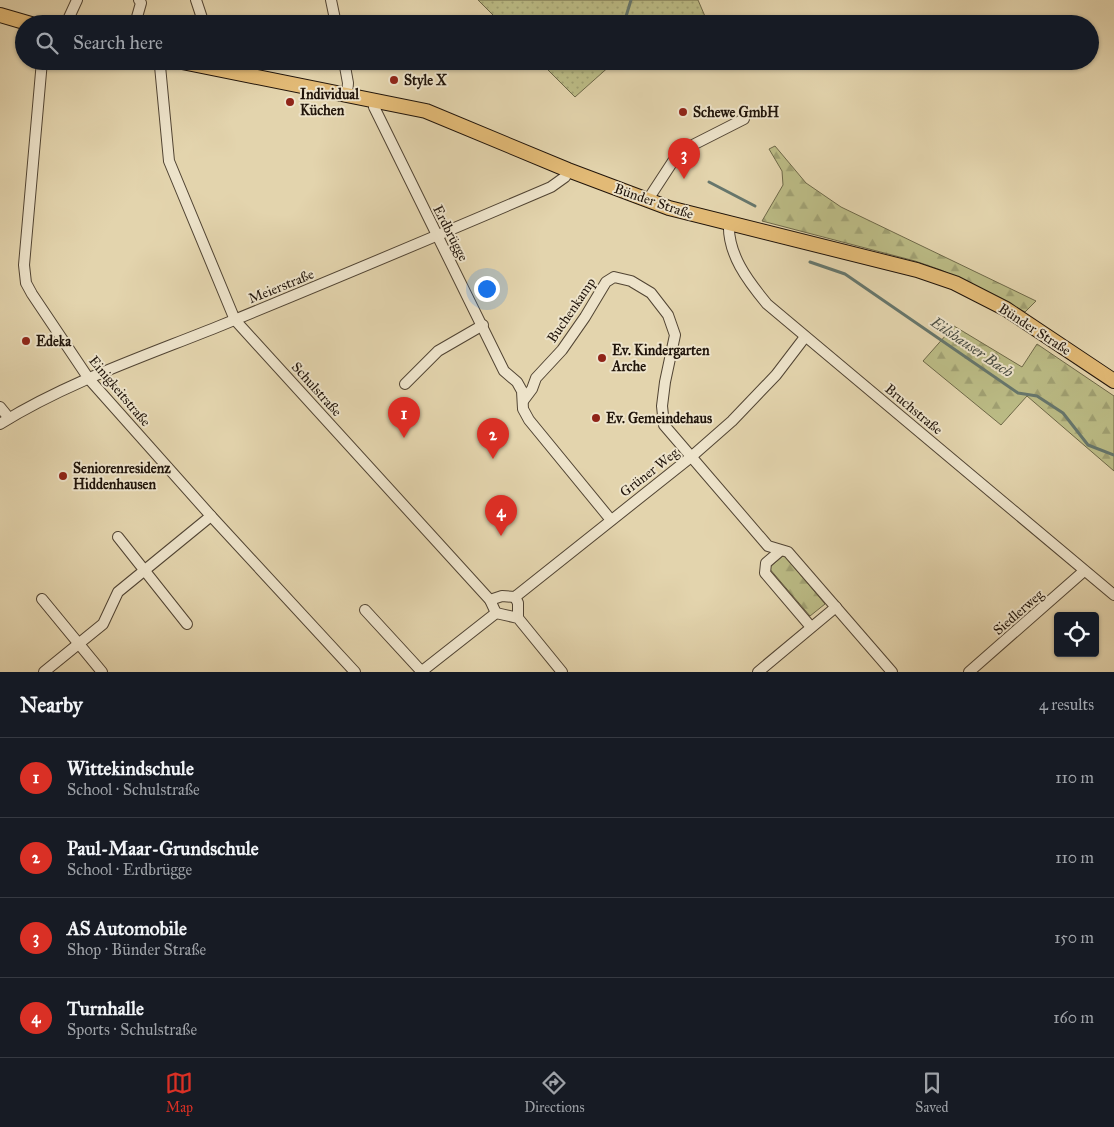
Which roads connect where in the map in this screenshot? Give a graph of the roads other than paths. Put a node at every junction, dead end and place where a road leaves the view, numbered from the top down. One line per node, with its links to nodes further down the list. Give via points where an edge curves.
1 (77, 0): 6 (street)
2 (139, 0): 7 (street)
3 (196, 0): 8 (street)
4 (330, 0): 9 (street)
5 (0, 15): 10 (main road)
6 (70, 15)
7 (137, 15)
8 (201, 15)
9 (334, 15)
10 (15, 19)
11 (41, 70): 26 (street, Einigkeitstraße, via 24,265 26,283)
12 (160, 70): 22 (street, Schulstraße, via 169,161)
13 (234, 70): 15 (main road, Bünder Straße)
14 (346, 70): 15 (street)
15 (347, 95): 16 (main road, Bünder Straße)
16 (374, 100): 18 (main road, Bünder Straße, via 434,114); 21 (street, Erdbrügge, via 374,107)
17 (744, 119): 19 (street, via 679,152)
18 (568, 170): 19 (main road, Bünder Straße); 21 (street, Meierstraße, via 565,177 551,187)
19 (647, 201): 20 (main road, Bünder Straße, via 703,218)
20 (729, 222): 24 (street, Bruchstraße, via 728,233 746,277 768,304); 27 (main road, Bünder Straße, via 917,270 955,283 1006,309)
21 (438, 236): 22 (street, Meierstraße); 23 (street, Erdbrügge)
22 (235, 320): 26 (street, Meierstraße); 44 (street, Schulstraße)
23 (482, 325): 28 (street, Erdbrügge, via 504,371); 29 (street, via 438,351)
24 (805, 337): 34 (street, Grüner Weg, via 776,375 732,421); 40 (street, Bruchstraße)
25 (536, 378): 28 (street); 30 (street, Buchenkamp); 34 (street, Buchenkamp, via 562,350 606,282 614,277 631,281 651,292 668,315 675,335 662,406 664,425)
26 (89, 379): 32 (street, Meierstraße); 35 (street, Einigkeitstraße)
27 (1114, 381)
28 (517, 382): 30 (street, Erdbrügge)
29 (405, 384)
30 (523, 401): 36 (street, Erdbrügge, via 529,420)
31 (0, 407): 32 (street)
32 (9, 418): 33 (street, Meierstraße)
33 (0, 424)
34 (691, 457): 36 (street, Grüner Weg); 38 (street, Buchenkamp, via 768,546)
35 (211, 516): 39 (street); 54 (street, Einigkeitstraße)
36 (611, 520): 41 (street, Grüner Weg)
37 (118, 537): 39 (street)
38 (780, 551): 45 (street, Buchenkamp, via 788,552); 50 (street, via 766,563 766,573)
39 (145, 570): 49 (street); 51 (street, via 118,592 103,624)
40 (1084, 571): 42 (street, Bruchstraße); 59 (street, Siedlerweg)
41 (515, 596): 44 (street, Grüner Weg); 48 (street)
42 (1114, 596)
43 (42, 599): 51 (street)
44 (490, 600): 47 (street, Schulstraße)
45 (836, 608): 50 (street); 58 (street, Buchenkamp)
46 (365, 610): 55 (street)
47 (496, 613): 48 (street); 55 (street)
48 (518, 618): 56 (street)
49 (187, 624)
50 (811, 627): 57 (street)
51 (79, 644): 52 (street); 53 (street)
52 (44, 672)
53 (102, 672)
54 (355, 672)
55 (421, 672)
56 (562, 672)
57 (758, 672)
58 (892, 672)
59 (969, 672)

